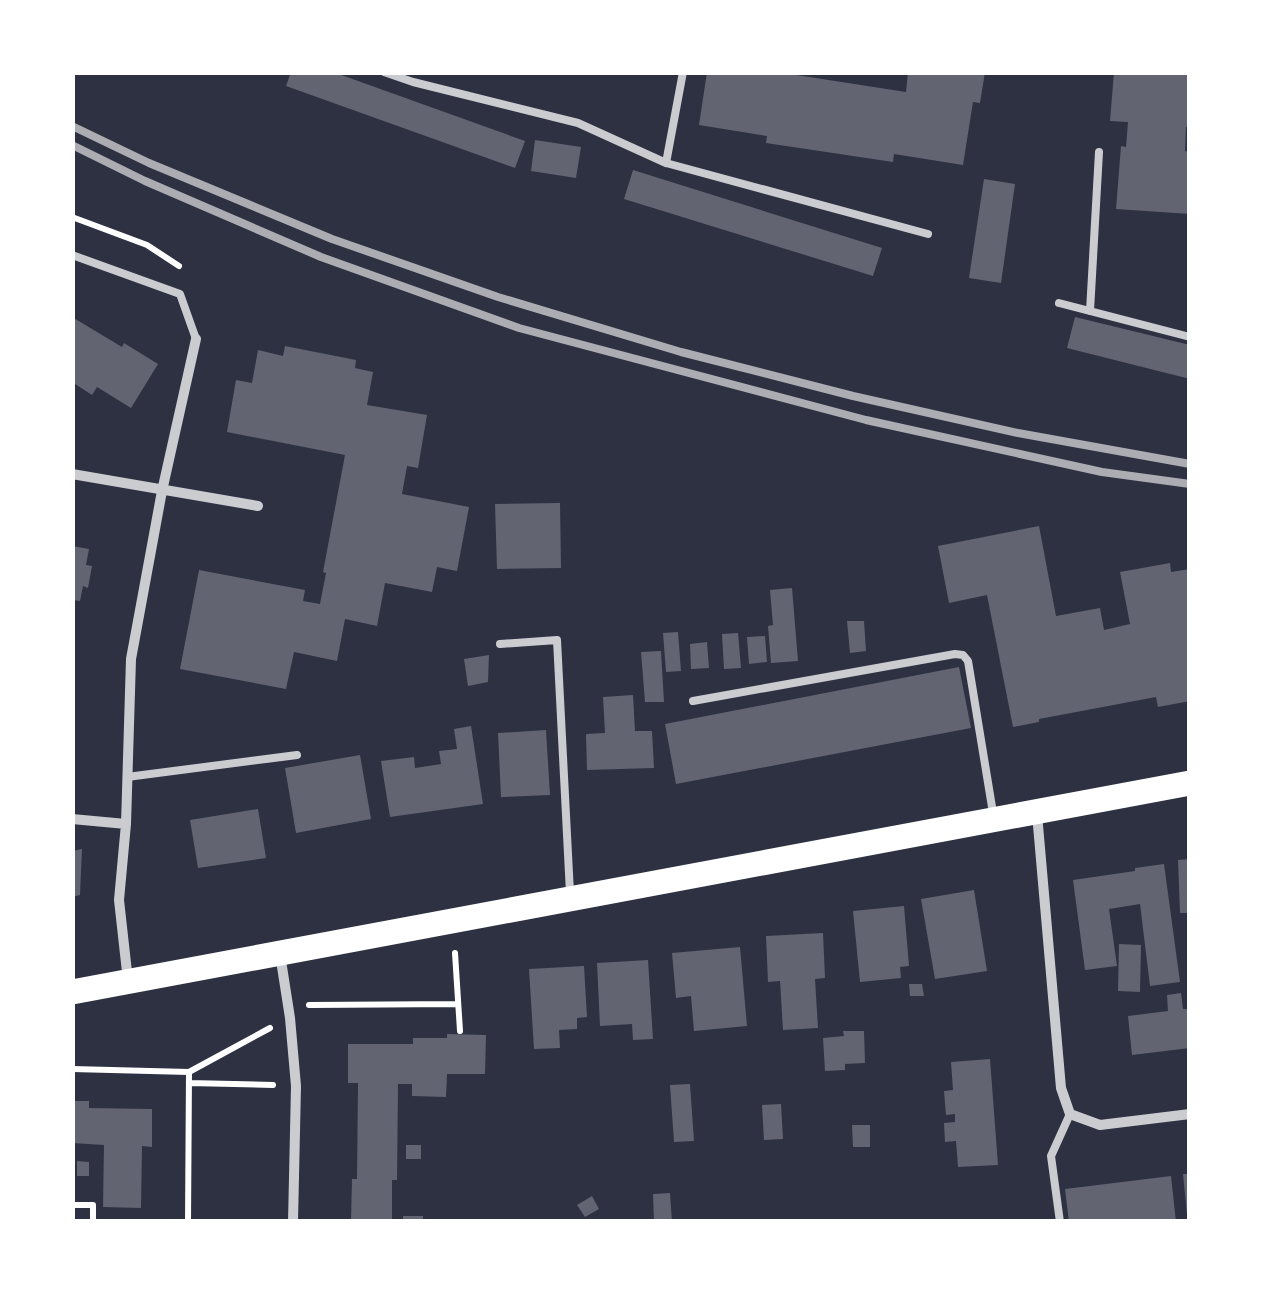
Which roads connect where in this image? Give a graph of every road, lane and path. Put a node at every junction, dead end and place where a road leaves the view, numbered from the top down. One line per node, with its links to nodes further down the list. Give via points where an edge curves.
1 (384, 72): 4 (lane, via 578,124)
2 (683, 72): 4 (lane)
3 (1099, 152): 8 (lane)
4 (666, 163): 5 (lane)
5 (928, 234)
6 (72, 254): 10 (lane, via 180,294)
7 (1059, 303): 8 (lane)
8 (1090, 311): 9 (lane)
9 (1190, 337)
10 (196, 340): 12 (street)
11 (72, 474): 12 (street)
12 (162, 491): 13 (street); 17 (street, via 131,659)
13 (258, 506)
14 (500, 644): 23 (lane, via 557,640)
15 (693, 700): 21 (lane, via 963,655)
16 (297, 755): 17 (lane)
17 (127, 777): 22 (street)
18 (1190, 783): 19 (main road)
19 (1037, 813): 21 (main road); 36 (street, via 1061,1088)
20 (72, 818): 22 (street)
21 (994, 820): 23 (main road)
22 (126, 824): 26 (street, via 119,900)
23 (570, 898): 24 (main road)
24 (452, 921): 25 (main road); 28 (path)
25 (280, 953): 26 (main road); 29 (street)
26 (128, 981): 27 (main road)
27 (72, 992)
28 (458, 1004): 29 (path); 31 (path)
29 (288, 1005): 30 (street)
30 (290, 1018): 33 (path); 35 (street)
31 (460, 1031)
32 (72, 1068): 33 (path)
33 (189, 1072): 34 (path)
34 (189, 1083): 35 (path); 40 (path)
35 (296, 1086): 41 (street)
36 (1070, 1114): 37 (street, via 1100,1125); 42 (lane, via 1051,1156)
37 (1190, 1114)
38 (72, 1204): 39 (path, via 93,1205)
39 (93, 1222)
40 (188, 1222)
41 (293, 1222)
42 (1060, 1222)

